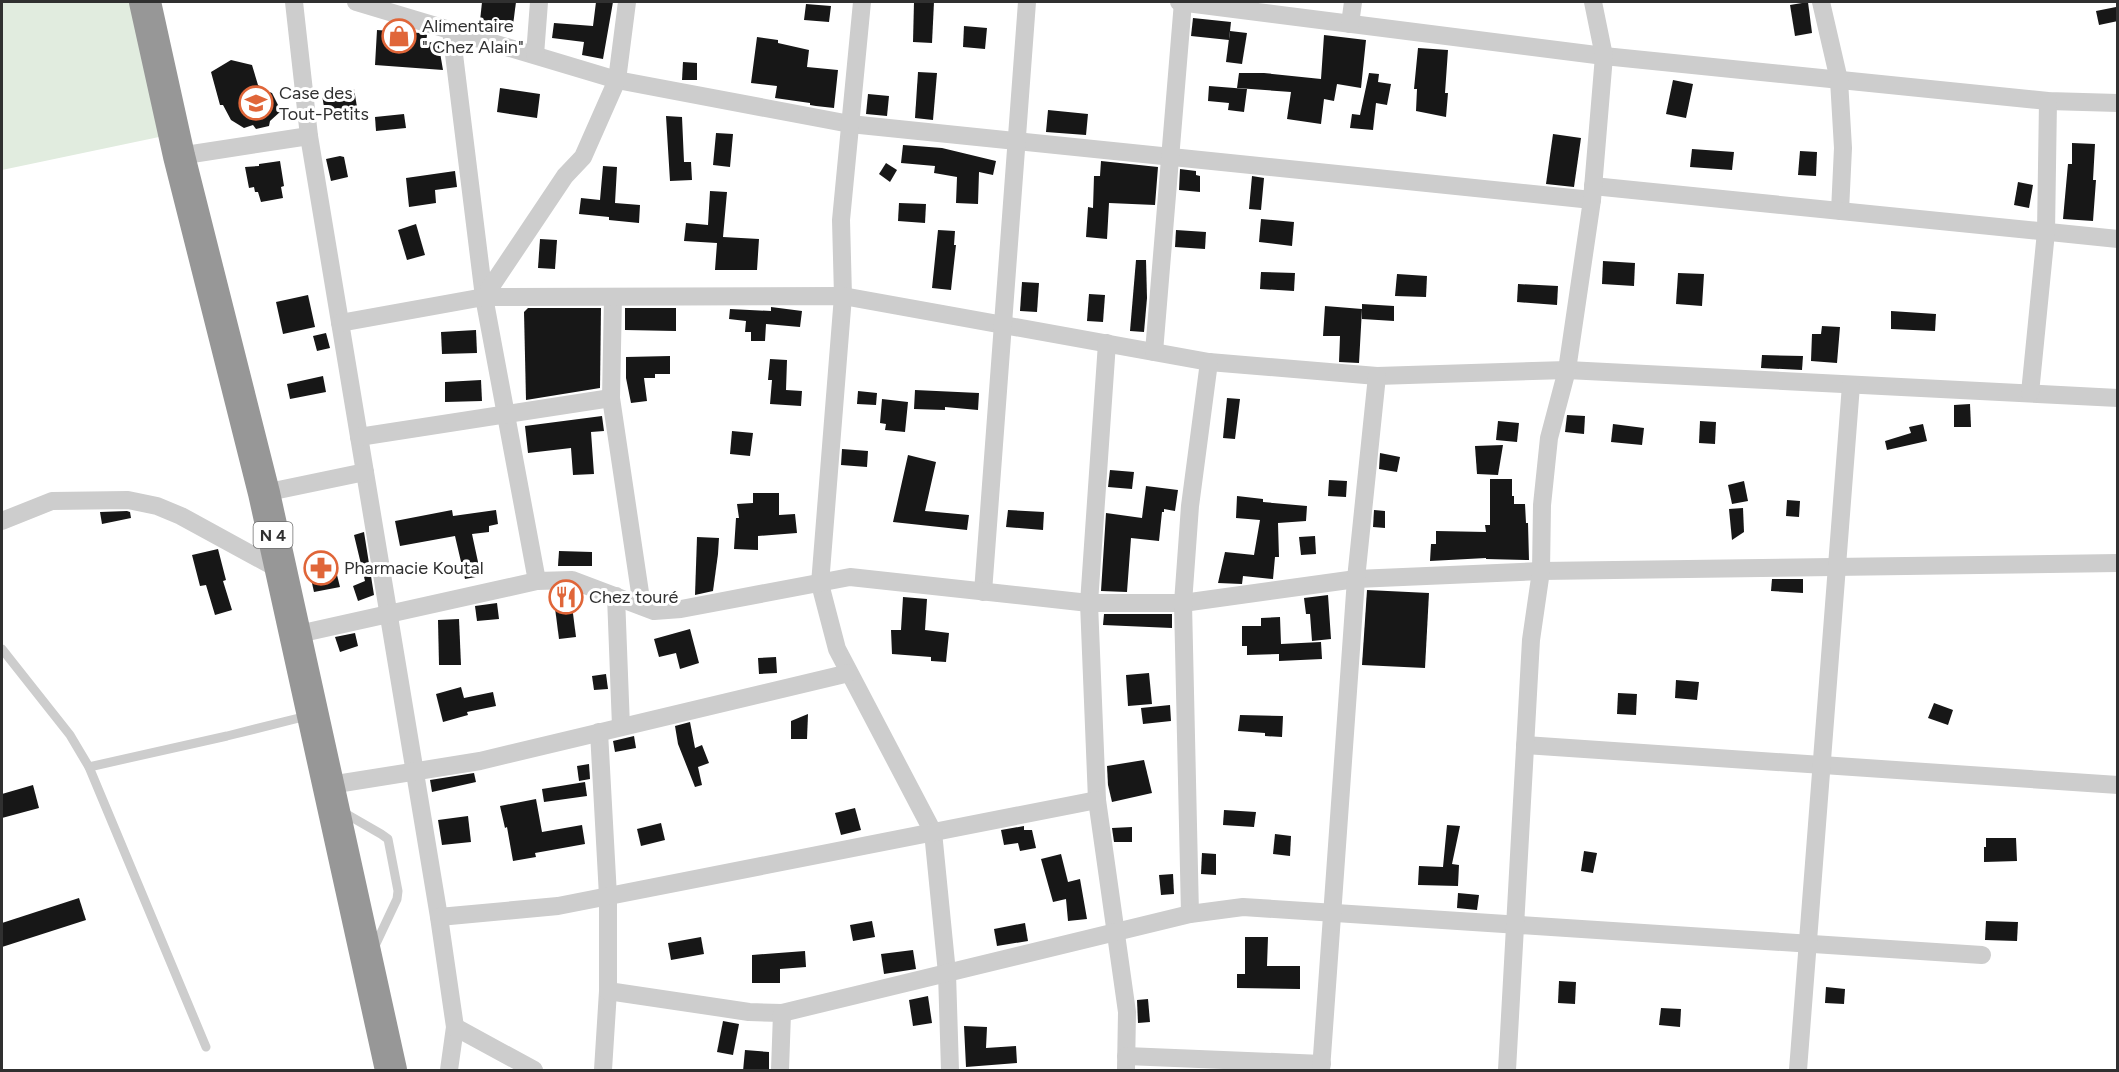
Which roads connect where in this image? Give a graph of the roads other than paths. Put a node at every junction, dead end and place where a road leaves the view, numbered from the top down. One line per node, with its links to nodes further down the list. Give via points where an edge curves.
1 (145, 2): 23 (highway, N 4)
2 (294, 2): 21 (street)
3 (356, 2): 13 (street)
4 (539, 2): 14 (street)
5 (627, 2): 16 (street)
6 (862, 2): 20 (street)
7 (1027, 2): 22 (street)
8 (1182, 2): 12 (street); 24 (street)
9 (1353, 2): 12 (street)
10 (1593, 2): 15 (street)
11 (1821, 2): 17 (street)
12 (1350, 24): 15 (street)
13 (451, 30): 14 (street); 30 (street)
14 (535, 55): 16 (street)
15 (1604, 56): 17 (street); 25 (street)
16 (617, 80): 20 (street); 30 (street, via 583,157 565,176)
17 (1839, 80): 18 (street); 26 (street, via 1843,148)
18 (2048, 101): 19 (street); 27 (street)
19 (2118, 103)
20 (850, 124): 22 (street); 29 (street, via 841,220)
21 (309, 136): 23 (street); 32 (street)
22 (1017, 141): 24 (street); 33 (street)
23 (179, 156): 46 (highway, N 4)
24 (1170, 157): 25 (street); 35 (street)
25 (1593, 193): 26 (street); 37 (street)
26 (1840, 211): 27 (street)
27 (2046, 232): 28 (street); 40 (street)
28 (2118, 239)
29 (843, 296): 31 (street); 33 (street); 54 (street)
30 (484, 297): 31 (street); 32 (street); 43 (street)
31 (614, 297): 41 (street)
32 (340, 323): 44 (street)
33 (1003, 325): 34 (street); 55 (street)
34 (1107, 343): 35 (street); 57 (street)
35 (1155, 352): 36 (street)
36 (1209, 362): 38 (street); 58 (street)
37 (1567, 370): 38 (street); 39 (street); 51 (street, via 1549,438)
38 (1377, 376): 52 (street)
39 (1851, 385): 40 (street); 49 (street)
40 (2030, 393): 42 (street)
41 (611, 398): 43 (street); 59 (street)
42 (2118, 398)
43 (506, 414): 44 (street); 53 (street)
44 (359, 437): 45 (street)
45 (365, 472): 46 (street); 60 (street)
46 (264, 493): 50 (highway, N 4)
47 (2, 521): 50 (street, via 52,501 128,500 182,516)
48 (2118, 563): 49 (street)
49 (1837, 567): 51 (street); 68 (street)
50 (280, 570): 61 (highway, N 4)
51 (1541, 571): 52 (street); 67 (street, via 1531,640)
52 (1356, 579): 58 (street); 76 (street)
53 (537, 581): 56 (street, via 572,580); 60 (street)
54 (820, 584): 55 (street, via 850,578); 59 (street, via 681,609 654,611); 63 (street, via 837,649)
55 (983, 592): 57 (street)
56 (616, 596): 59 (street); 65 (street)
57 (1089, 603): 58 (street); 73 (street)
58 (1182, 603): 77 (street)
59 (642, 606)
60 (388, 612): 61 (street); 70 (street)
61 (294, 635): 64 (highway, N 4)
62 (2, 649): 69 (lane, via 70,735)
63 (849, 673): 65 (street); 74 (street)
64 (312, 714): 69 (lane); 72 (highway, N 4)
65 (621, 727): 66 (street)
66 (599, 732): 70 (street, via 480,761); 75 (street)
67 (1525, 746): 68 (street); 79 (street)
68 (1821, 765): 71 (street); 81 (street)
69 (89, 767): 88 (lane)
70 (414, 771): 72 (street); 78 (street)
71 (2118, 786)
72 (332, 796): 83 (highway, N 4); 83 (lane, via 388,839 397,898)
73 (1097, 800): 74 (street); 80 (street)
74 (933, 832): 75 (street); 84 (street)
75 (608, 896): 78 (street, via 558,906); 85 (street)
76 (1332, 912): 77 (street, via 1243,907); 79 (street); 90 (street)
77 (1191, 914): 80 (street)
78 (438, 917): 87 (street)
79 (1515, 924): 81 (street); 97 (street)
80 (1117, 933): 84 (street); 89 (street, via 1127,1012)
81 (1808, 943): 82 (street); 98 (street)
82 (1982, 955)
83 (367, 963): 91 (highway, N 4)
84 (947, 973): 86 (street); 96 (street)
85 (608, 991): 86 (street, via 749,1012); 94 (street)
86 (782, 1012): 95 (street)
87 (455, 1027): 92 (street); 93 (street)
88 (206, 1047)
89 (1126, 1063): 90 (street)
90 (1321, 1068)
91 (391, 1071)
92 (449, 1071)
93 (534, 1071)
94 (603, 1071)
95 (780, 1071)
96 (950, 1071)
97 (1506, 1071)
98 (1798, 1071)

